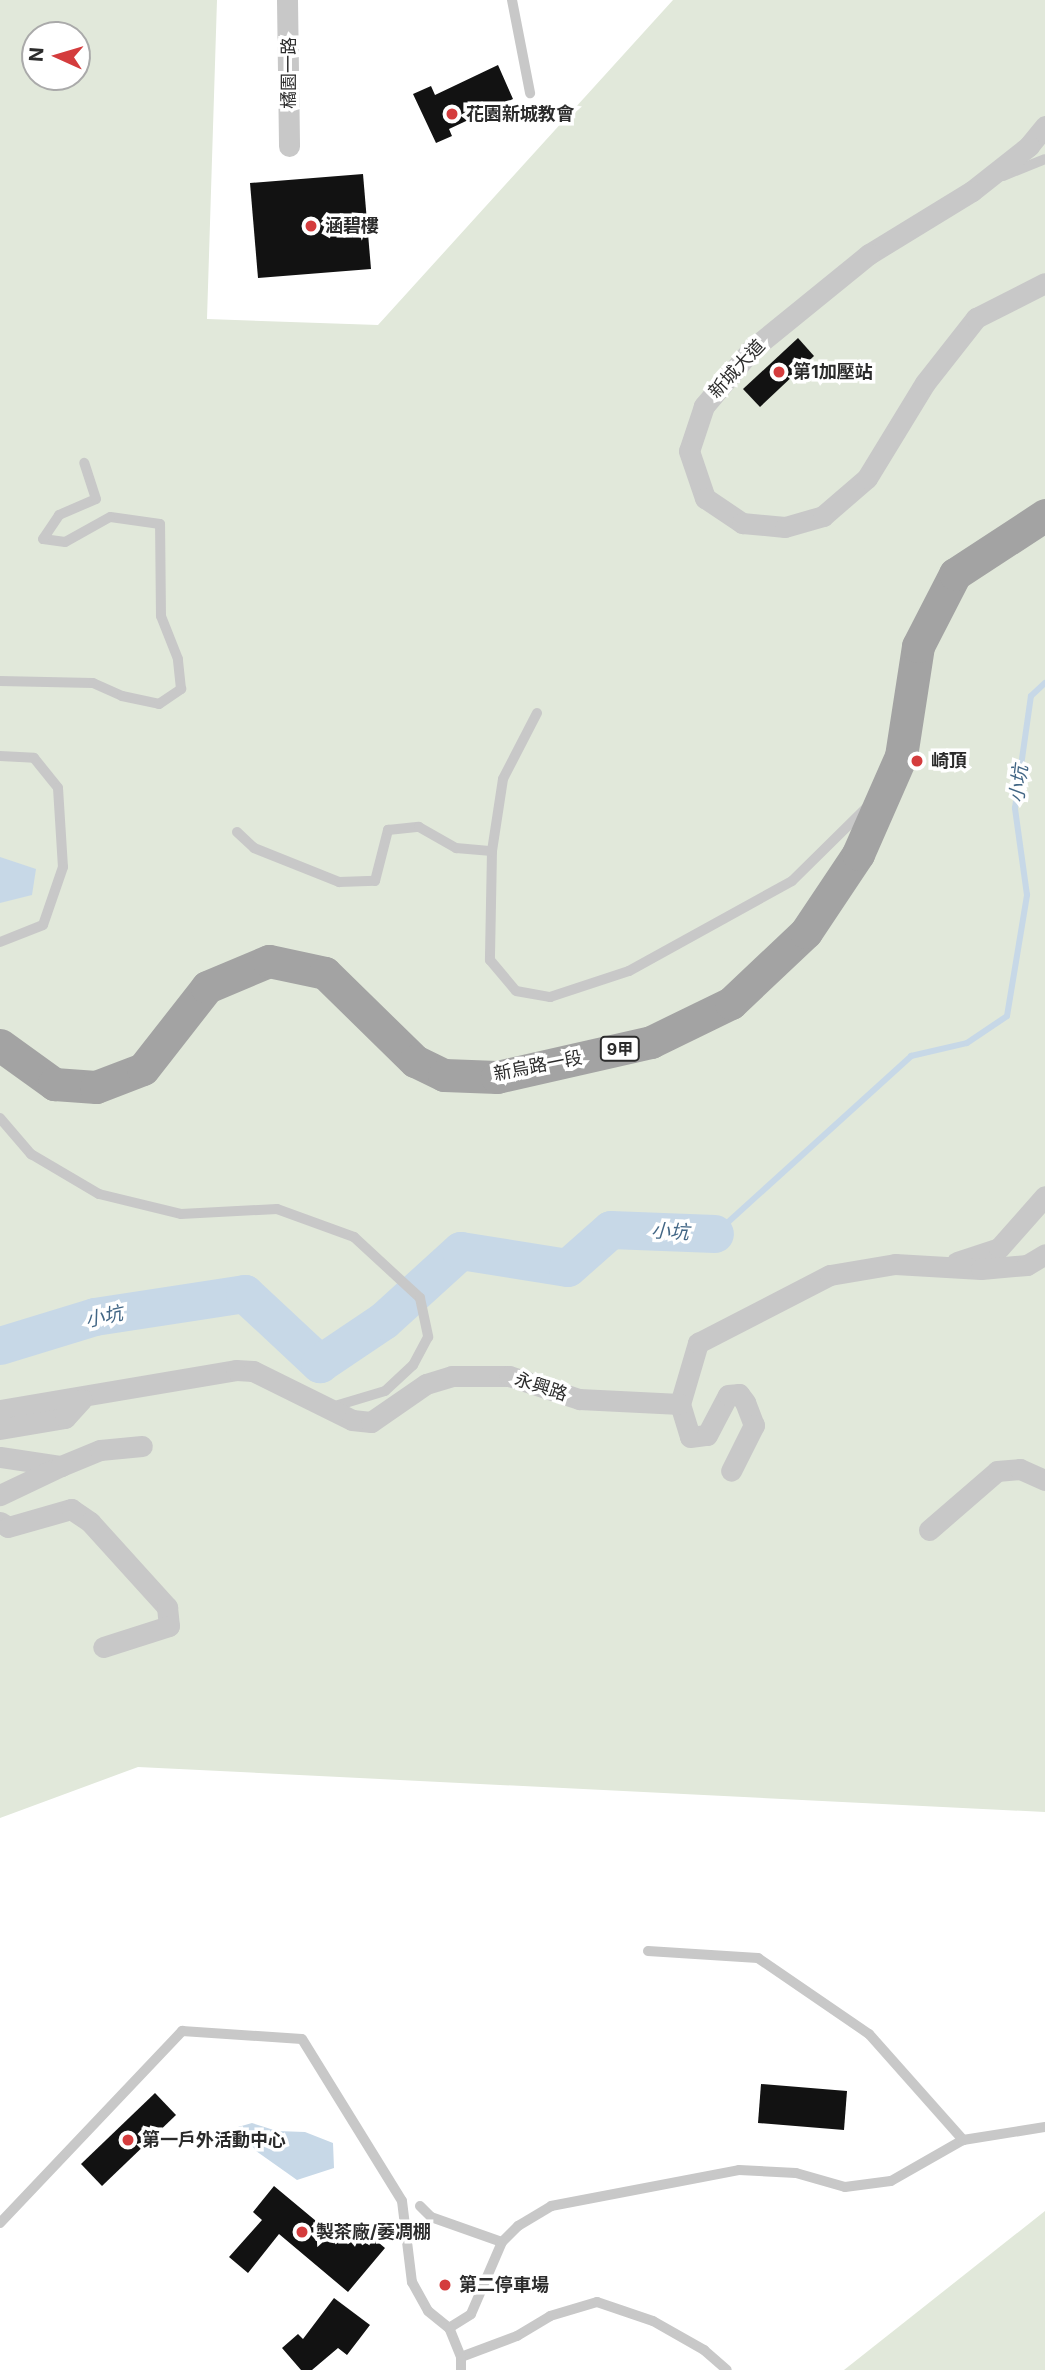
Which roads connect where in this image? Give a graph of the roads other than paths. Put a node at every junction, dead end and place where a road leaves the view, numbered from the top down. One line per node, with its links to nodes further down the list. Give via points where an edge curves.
1 (287, 0): 5 (street, 橘園一路)
2 (512, 0): 3 (lane)
3 (530, 93)
4 (1045, 126): 7 (street, 新城大道, via 1028,146)
5 (289, 146)
6 (1045, 159): 7 (lane)
7 (972, 191): 8 (street, 新城大道, via 869,254 752,349 704,405 689,451 705,498 742,523 785,527 822,516 867,478 925,383 976,318)
8 (1045, 283)
9 (84, 463): 11 (lane, via 96,499 58,515 43,539 65,541 110,517 160,524 160,616 178,659 181,689 159,704 93,684)
10 (1045, 515): 14 (main road, 新烏路一段 / 9甲, via 955,575 918,646 901,756)
11 (0, 681)
12 (537, 713): 16 (lane, via 503,779)
13 (0, 756): 17 (lane, via 34,758 58,788 63,867 43,925)
14 (883, 797): 16 (lane, via 792,881 629,971 550,997 516,991 490,960); 18 (main road, 新烏路一段 / 9甲, via 858,854 806,932 731,1003 651,1042 497,1077 444,1075 415,1060 325,973 269,961 207,987 143,1069 96,1087 54,1084)
15 (237, 832): 16 (lane, via 254,848 339,882 375,881 388,830 419,827 456,848)
16 (492, 851)
17 (0, 942)
18 (0, 1045)
19 (0, 1118): 25 (lane, via 31,1154 99,1194 181,1214 277,1209 354,1237 420,1298 428,1337 412,1365 385,1391)
20 (1045, 1196): 22 (street, via 999,1248)
21 (1045, 1254): 22 (street, via 1027,1265 981,1269)
22 (948, 1265): 24 (street, via 895,1264 830,1275 743,1318 698,1343)
23 (82, 1399): 25 (street, 永興路, via 253,1370); 26 (street, 永興路); 27 (street, via 65,1418)
24 (680, 1404): 25 (street, 永興路, via 579,1399 509,1376 452,1376 426,1384 371,1422 352,1420); 31 (street, via 690,1437 707,1435 728,1395 738,1394 746,1402 754,1425)
25 (332, 1407)
26 (0, 1410)
27 (0, 1429)
28 (142, 1446): 30 (street, via 100,1450)
29 (0, 1457): 30 (street)
30 (61, 1466): 33 (street)
31 (731, 1471)
32 (1045, 1480): 35 (street, via 1020,1469 997,1471)
33 (0, 1495)
34 (0, 1522): 36 (street, via 8,1527 71,1510 90,1522 167,1607 169,1626)
35 (929, 1530)
36 (103, 1647)
37 (648, 1951): 39 (lane, via 758,1958 869,2034)
38 (1045, 2127): 39 (lane)
39 (962, 2140): 42 (lane, via 891,2181 845,2187 796,2173 739,2170 551,2206)
40 (420, 2206): 42 (lane, via 431,2217)
41 (0, 2222): 43 (lane, via 182,2031 302,2039 402,2201 412,2282 428,2311)
42 (502, 2242): 43 (lane, via 471,2314)
43 (449, 2328): 44 (lane)
44 (461, 2357): 45 (lane); 46 (lane, via 517,2336 550,2316 597,2302 653,2321 704,2350)
45 (460, 2370)
46 (727, 2370)

